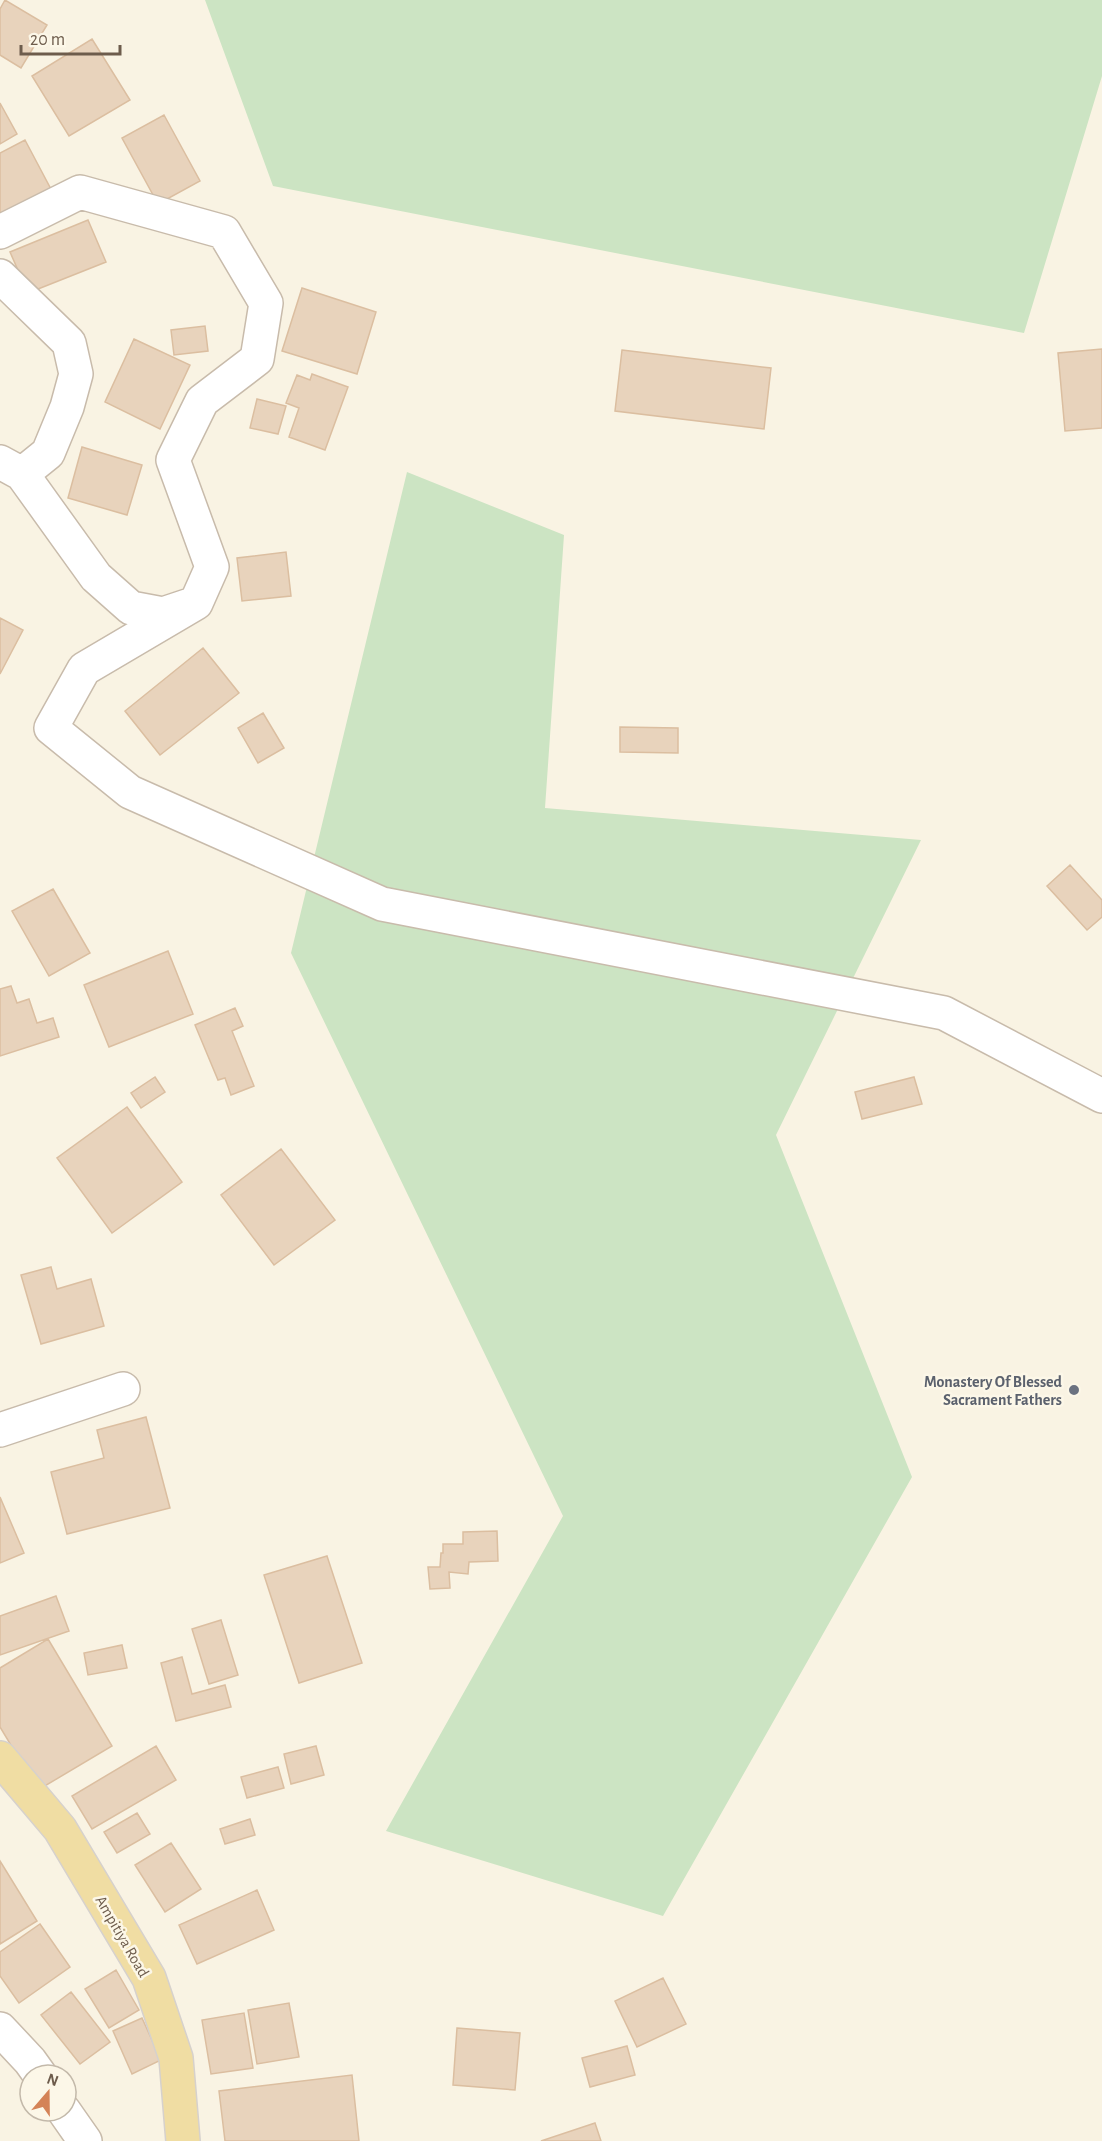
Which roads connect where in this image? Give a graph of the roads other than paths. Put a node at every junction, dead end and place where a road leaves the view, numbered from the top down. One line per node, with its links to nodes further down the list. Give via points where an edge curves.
1 (0, 232): 4 (street, via 81,192 224,232 266,303 257,359 202,401 174,460 212,567)
2 (0, 276): 3 (street, via 69,343 76,374 68,407 48,453)
3 (11, 468): 4 (street, via 96,577 131,608 162,614)
4 (196, 603): 5 (street, via 84,669 51,728 130,792 382,904 944,1013)
5 (1102, 1096)
6 (123, 1389): 7 (street)
7 (0, 1430)
8 (0, 1758): 13 (main road, Ampitiya Road, via 60,1829 149,1978 176,2058)
9 (0, 2030): 10 (street)
10 (31, 2063)
11 (72, 2123): 12 (street)
12 (85, 2141)
13 (183, 2141)

